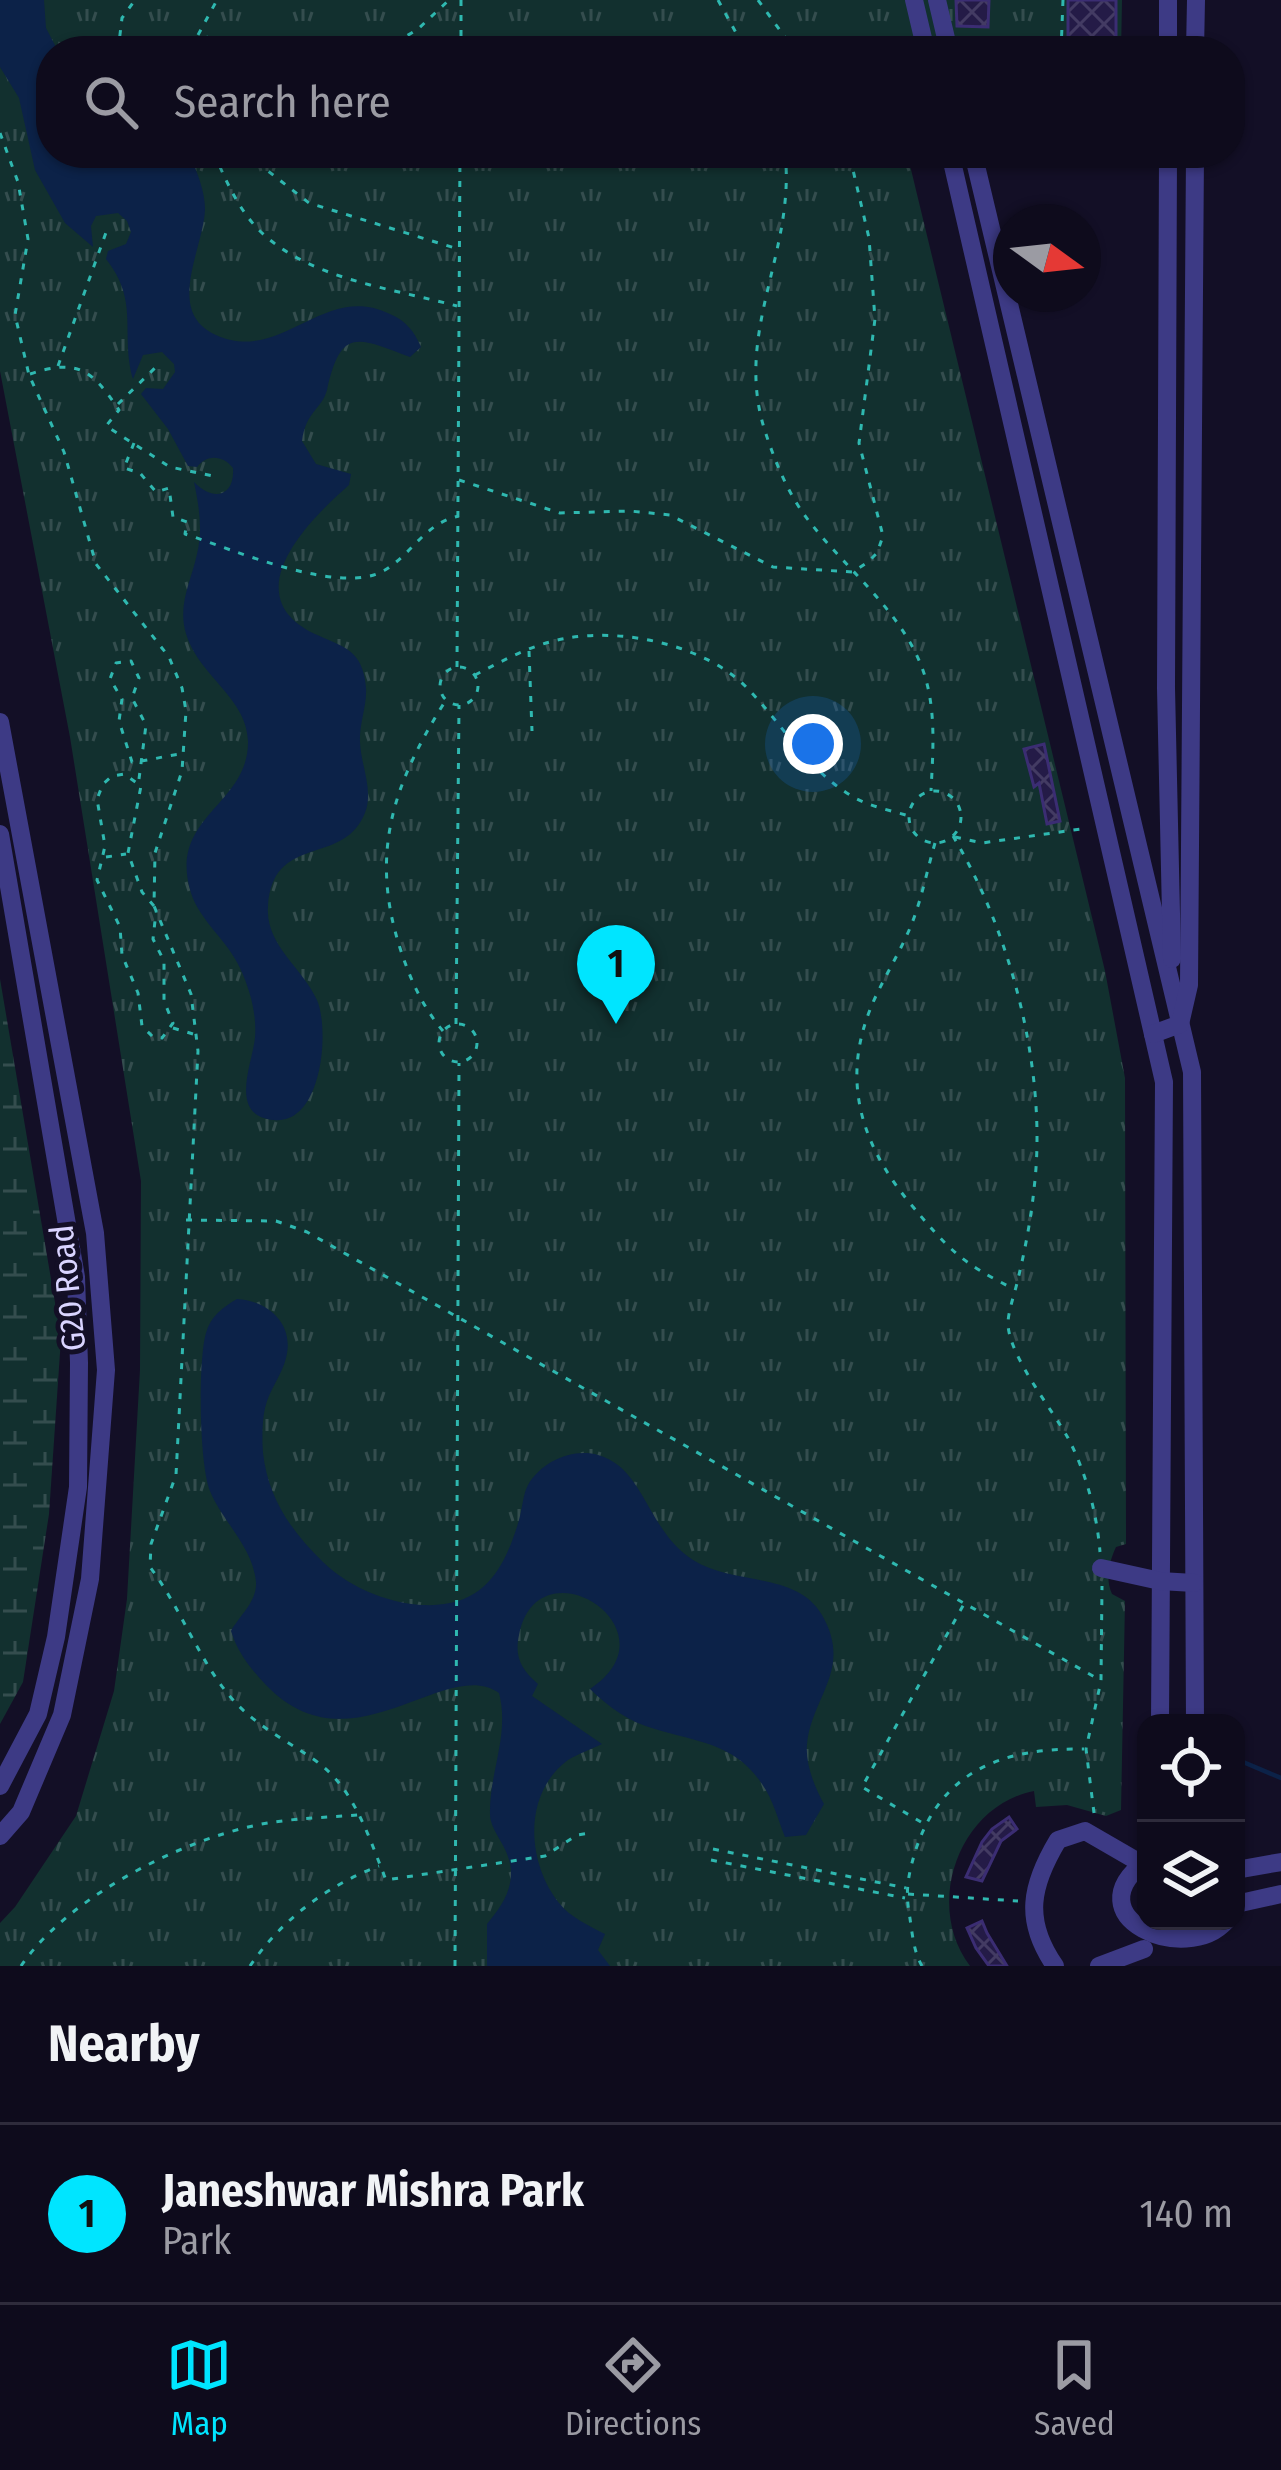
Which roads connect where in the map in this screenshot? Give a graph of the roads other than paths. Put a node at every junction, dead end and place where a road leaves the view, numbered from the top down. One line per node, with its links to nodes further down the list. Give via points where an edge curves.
1 (914, 0): 5 (street)
2 (937, 0): 6 (street)
3 (1168, 0): 7 (street)
4 (1196, 0): 8 (street)
5 (922, 36)
6 (945, 36)
7 (1168, 36)
8 (1196, 36)
9 (954, 168): 16 (street)
10 (977, 168): 15 (street)
11 (1168, 168): 15 (street)
12 (1195, 168): 17 (street, via 1192,894)
13 (0, 722): 20 (street, G20 Road)
14 (0, 834): 19 (street, G20 Road)
15 (1170, 983): 16 (street); 17 (street)
16 (1144, 993): 18 (street)
17 (1180, 1024): 18 (street); 23 (street, via 1192,1072)
18 (1153, 1034): 22 (street, via 1164,1082)
19 (68, 1232): 20 (street); 26 (street, G20 Road, via 79,1363 74,1526 38,1714)
20 (94, 1233): 27 (street, G20 Road, via 106,1370 89,1579 62,1715 21,1812)
21 (1101, 1568): 22 (street)
22 (1160, 1581): 23 (street); 24 (street)
23 (1194, 1583): 25 (street)
24 (1160, 1714)
25 (1195, 1714)
26 (0, 1786)
27 (0, 1836)
28 (1137, 1858): 36 (street, via 1084,1831 1058,1840 1036,1880 1034,1902 1042,1948)
29 (1281, 1862): 30 (street)
30 (1245, 1868)
31 (1137, 1870): 35 (street, via 1122,1903 1127,1929)
32 (1281, 1894): 33 (street)
33 (1245, 1902)
34 (1221, 1930): 35 (street, via 1201,1952)
35 (1160, 1958): 37 (street)
36 (1055, 1966)
37 (1099, 1966)

